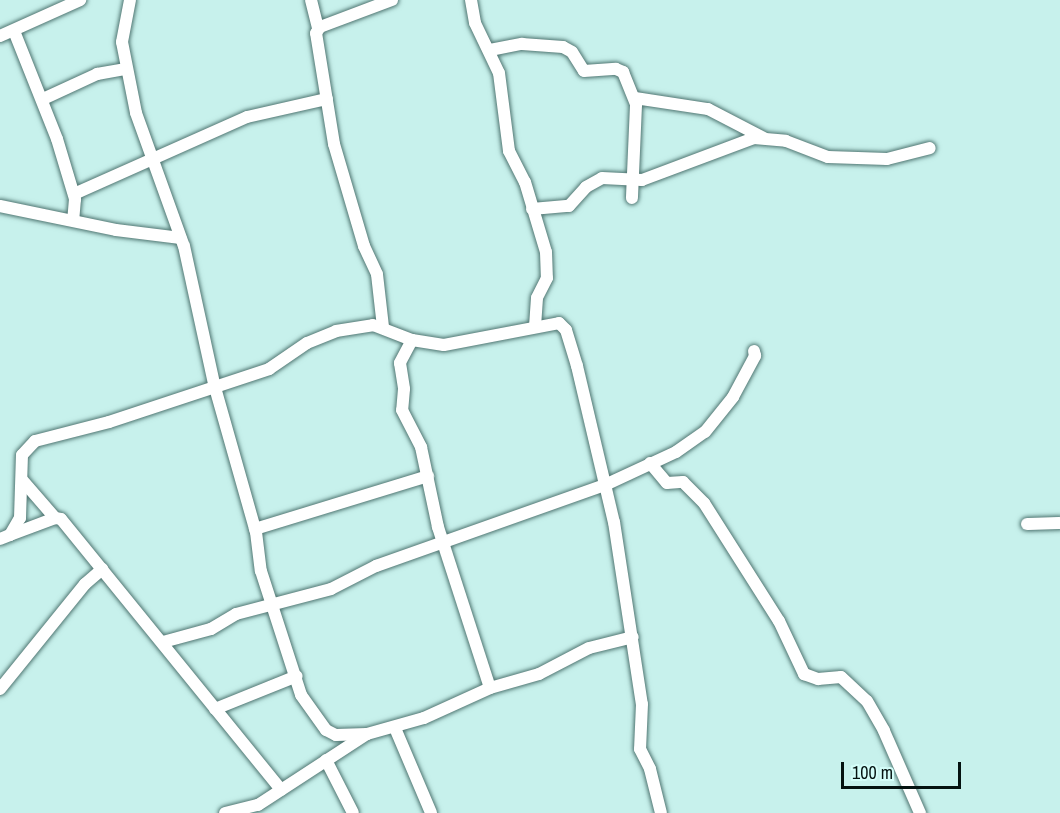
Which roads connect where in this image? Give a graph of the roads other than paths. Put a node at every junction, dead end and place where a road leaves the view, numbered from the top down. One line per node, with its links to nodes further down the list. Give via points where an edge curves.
1 (80, 0): 7 (street)
2 (130, 0): 10 (street, via 122,42)
3 (311, 0): 6 (street)
4 (392, 0): 6 (street)
5 (471, 0): 9 (street, via 475,22)
6 (318, 28): 13 (street)
7 (14, 31): 8 (street); 12 (street)
8 (0, 36)
9 (490, 50): 11 (street, via 522,44 563,47 572,52 584,71 619,70 627,76); 21 (street, via 501,80 510,151)
10 (125, 69): 12 (street, via 97,74); 16 (street)
11 (635, 98): 14 (street, via 708,109); 17 (street)
12 (43, 99): 18 (street)
13 (327, 99): 16 (street, via 247,117); 25 (street, via 334,144 361,238 379,282)
14 (764, 138): 15 (street, via 795,143 828,157 887,159); 17 (street, via 754,138 706,159)
15 (930, 148)
16 (150, 160): 18 (street); 23 (street)
17 (632, 181): 19 (street); 21 (street, via 602,178 586,187 569,206)
18 (74, 194): 22 (street)
19 (632, 198)
20 (0, 206): 22 (street)
21 (532, 209): 24 (street, via 548,265 547,278 537,298)
22 (73, 220): 23 (street)
23 (181, 238): 28 (street)
24 (536, 325): 26 (street, via 457,344 433,345); 32 (street, via 556,322 566,330)
25 (383, 327): 26 (street); 28 (street, via 336,331 307,343 269,369)
26 (412, 340): 30 (street, via 400,363 404,389 400,402 421,447)
27 (754, 351): 29 (street, via 733,397 705,432 676,452)
28 (214, 384): 31 (street, via 127,416 35,441 24,451); 36 (street)
29 (650, 463): 32 (street); 57 (street, via 667,483 682,482 704,503 779,621 804,674 809,678 842,676 867,701)
30 (428, 476): 36 (street); 38 (street)
31 (23, 481): 33 (street); 37 (street, via 20,518)
32 (605, 485): 38 (street); 41 (street)
33 (55, 518): 37 (street); 39 (street, via 61,519)
34 (1060, 523): 35 (street)
35 (1027, 524)
36 (255, 530): 40 (street, via 261,571)
37 (5, 537)
38 (444, 544): 40 (street, via 376,566 331,589); 44 (street)
39 (102, 569): 42 (street); 45 (street)
40 (273, 603): 42 (street, via 236,614 211,629); 43 (street)
41 (633, 637): 44 (street, via 589,648 539,674); 56 (street, via 642,704 640,749 650,769)
42 (163, 642): 46 (street)
43 (297, 676): 46 (street); 49 (street, via 312,714)
44 (490, 688): 47 (street)
45 (0, 689)
46 (215, 709): 52 (street)
47 (395, 728): 48 (street); 55 (street)
48 (367, 734): 49 (street); 50 (street)
49 (336, 735): 50 (street)
50 (343, 749): 51 (street)
51 (326, 760): 52 (street); 54 (street)
52 (281, 790): 53 (street, via 258,805)
53 (225, 813)
54 (353, 813)
55 (431, 813)
56 (661, 813)
57 (920, 813)

